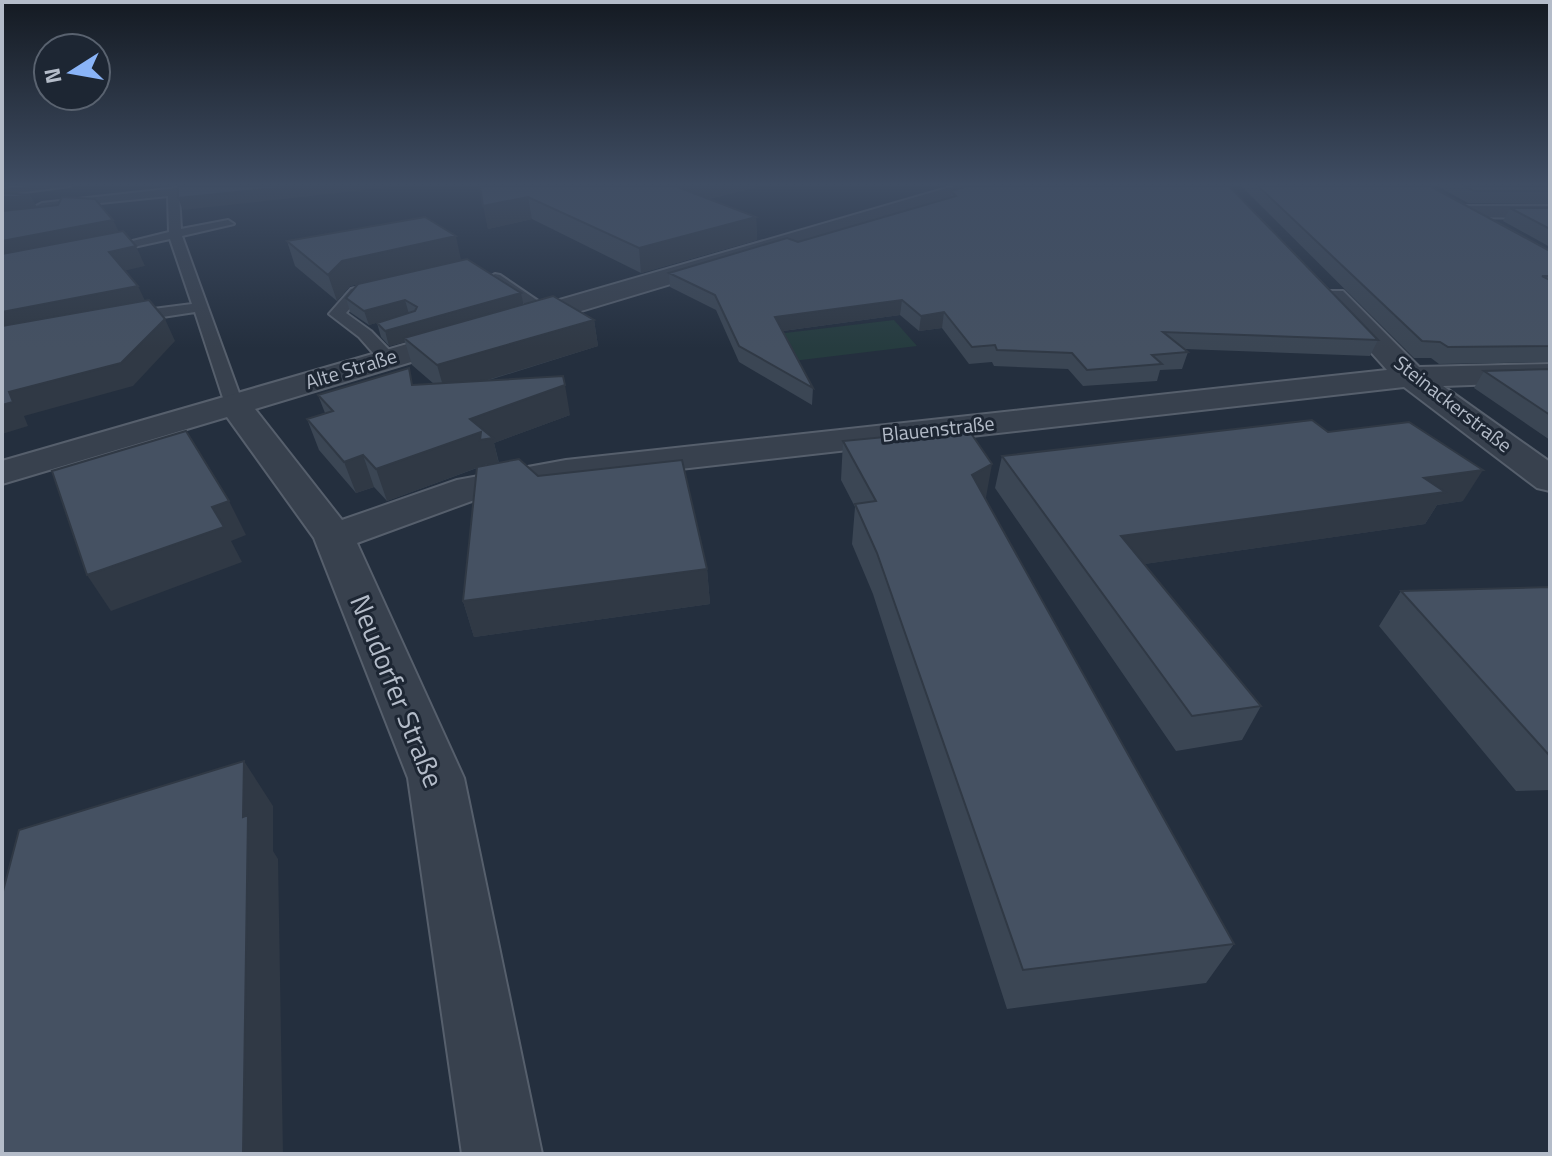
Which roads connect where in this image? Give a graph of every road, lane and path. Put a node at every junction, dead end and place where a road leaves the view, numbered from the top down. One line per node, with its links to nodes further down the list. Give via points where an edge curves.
1 (147, 240): 4 (lane)
2 (177, 240): 10 (lane)
3 (790, 240): 11 (street, Alte Straße)
4 (90, 252)
5 (484, 271): 8 (lane)
6 (1314, 276): 15 (street, Steinackerstraße)
7 (386, 285): 13 (lane, via 356,292 337,314 372,332)
8 (517, 293): 9 (lane); 11 (lane)
9 (492, 300)
10 (199, 307): 12 (lane); 16 (lane)
11 (545, 311): 13 (street, Alte Straße)
12 (119, 319)
13 (387, 358): 16 (street, Alte Straße)
14 (1550, 373): 15 (street, Blauenstraße)
15 (1411, 377): 18 (street, Steinackerstraße); 19 (street, Blauenstraße, via 566,471 471,488)
16 (234, 404): 17 (street, Alte Straße); 19 (street, Neudorfer Straße)
17 (2, 473)
18 (1550, 480)
19 (334, 537): 20 (street, Neudorfer Straße, via 436,778)
20 (502, 1154)

